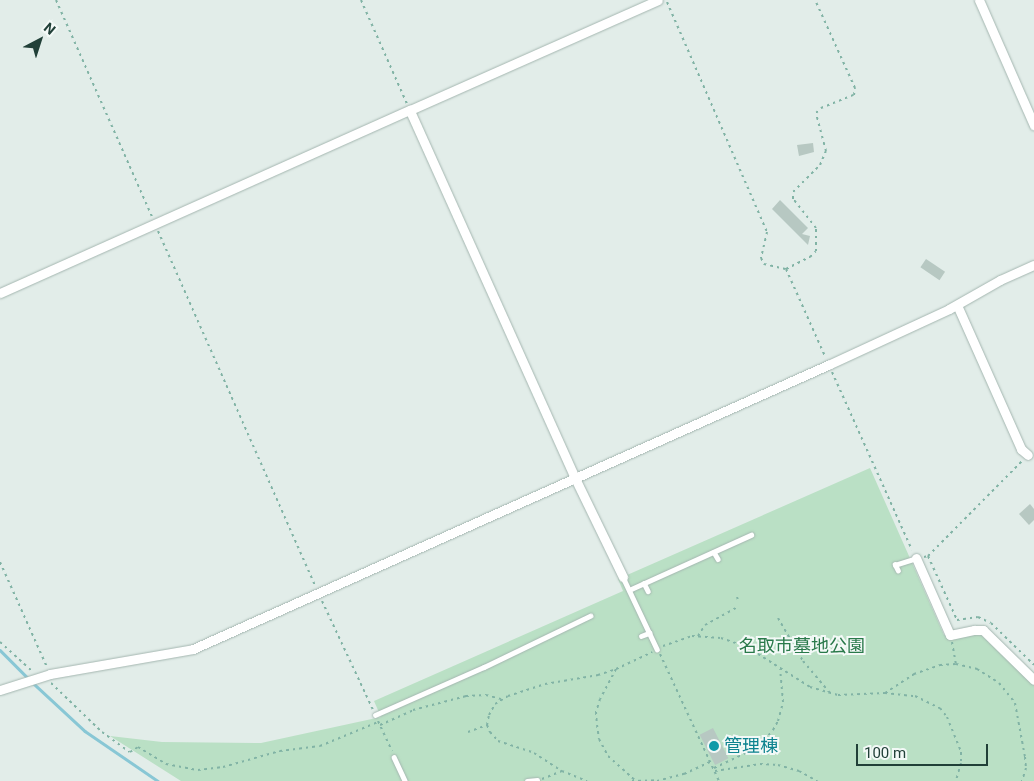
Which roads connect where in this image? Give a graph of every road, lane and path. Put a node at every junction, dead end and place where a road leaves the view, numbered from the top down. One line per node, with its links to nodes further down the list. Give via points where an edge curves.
1 (56, 0): 9 (path)
2 (361, 0): 7 (path)
3 (658, 0): 7 (street)
4 (666, 0): 11 (path, via 767,232 761,258 764,264)
5 (815, 0): 11 (path, via 855,88 854,95 816,113 826,151 820,165 792,192 793,199 816,228 816,251)
6 (978, 0): 8 (street)
7 (410, 110): 9 (street); 16 (street)
8 (1034, 125)
9 (154, 223): 12 (street); 27 (path)
10 (1034, 265): 13 (street)
11 (786, 269): 14 (path)
12 (0, 293)
13 (957, 305): 14 (street); 15 (street, via 1021,449)
14 (828, 365): 16 (street); 20 (path)
15 (1028, 455): 19 (path)
16 (575, 478): 24 (street); 27 (street)
17 (750, 535): 18 (lane)
18 (714, 552): 21 (lane); 25 (lane)
19 (928, 556): 20 (path); 41 (path, via 957,620 978,618 991,623)
20 (916, 558): 23 (lane, via 895,566); 35 (street)
21 (718, 559)
22 (0, 562): 44 (path)
23 (898, 571)
24 (623, 577): 26 (lane)
25 (644, 583): 26 (lane); 28 (lane)
26 (628, 590): 34 (lane)
27 (318, 592): 44 (street, via 193,649); 50 (path)
28 (648, 592)
29 (737, 597): 30 (path)
30 (739, 603)
31 (737, 606): 37 (path, via 705,625)
32 (590, 616): 50 (lane)
33 (778, 618): 47 (path, via 803,661)
34 (649, 633): 36 (lane); 39 (lane)
35 (950, 635): 40 (path); 45 (street, via 983,630)
36 (641, 636)
37 (698, 636): 39 (path); 43 (path, via 736,642)
38 (0, 642): 44 (path)
39 (657, 649): 42 (path); 56 (path)
40 (956, 664): 48 (path, via 926,668); 68 (path, via 990,676 1015,703 1026,768)
41 (1034, 665)
42 (616, 669): 49 (path, via 528,688); 64 (path, via 600,699 596,712 597,726 608,756)
43 (780, 669): 47 (path, via 810,687); 57 (path, via 783,702 773,730 760,745)
44 (42, 676): 46 (street); 51 (path, via 102,732 130,752 138,748 166,764 198,770 223,768 280,752 320,746)
45 (1034, 680)
46 (0, 690)
47 (830, 693): 48 (path, via 852,696)
48 (885, 694): 67 (path, via 922,698 940,708 961,752)
49 (503, 699): 52 (path, via 486,695 466,696 414,710); 53 (path, via 495,704)
50 (375, 715): 51 (path)
51 (378, 722): 52 (path)
52 (380, 725): 55 (path)
53 (487, 725): 54 (path); 58 (path, via 498,741 534,753)
54 (468, 732)
55 (394, 757): 61 (lane)
56 (710, 762): 57 (path); 60 (path, via 684,774)
57 (714, 770): 65 (path); 66 (path, via 773,764)
58 (562, 771): 59 (path); 63 (path)
59 (537, 780): 62 (lane)
60 (657, 780): 64 (path)
61 (405, 781)
62 (527, 781)
63 (587, 781)
64 (633, 781)
65 (719, 781)
66 (817, 781)
67 (956, 781)
68 (1022, 781)

